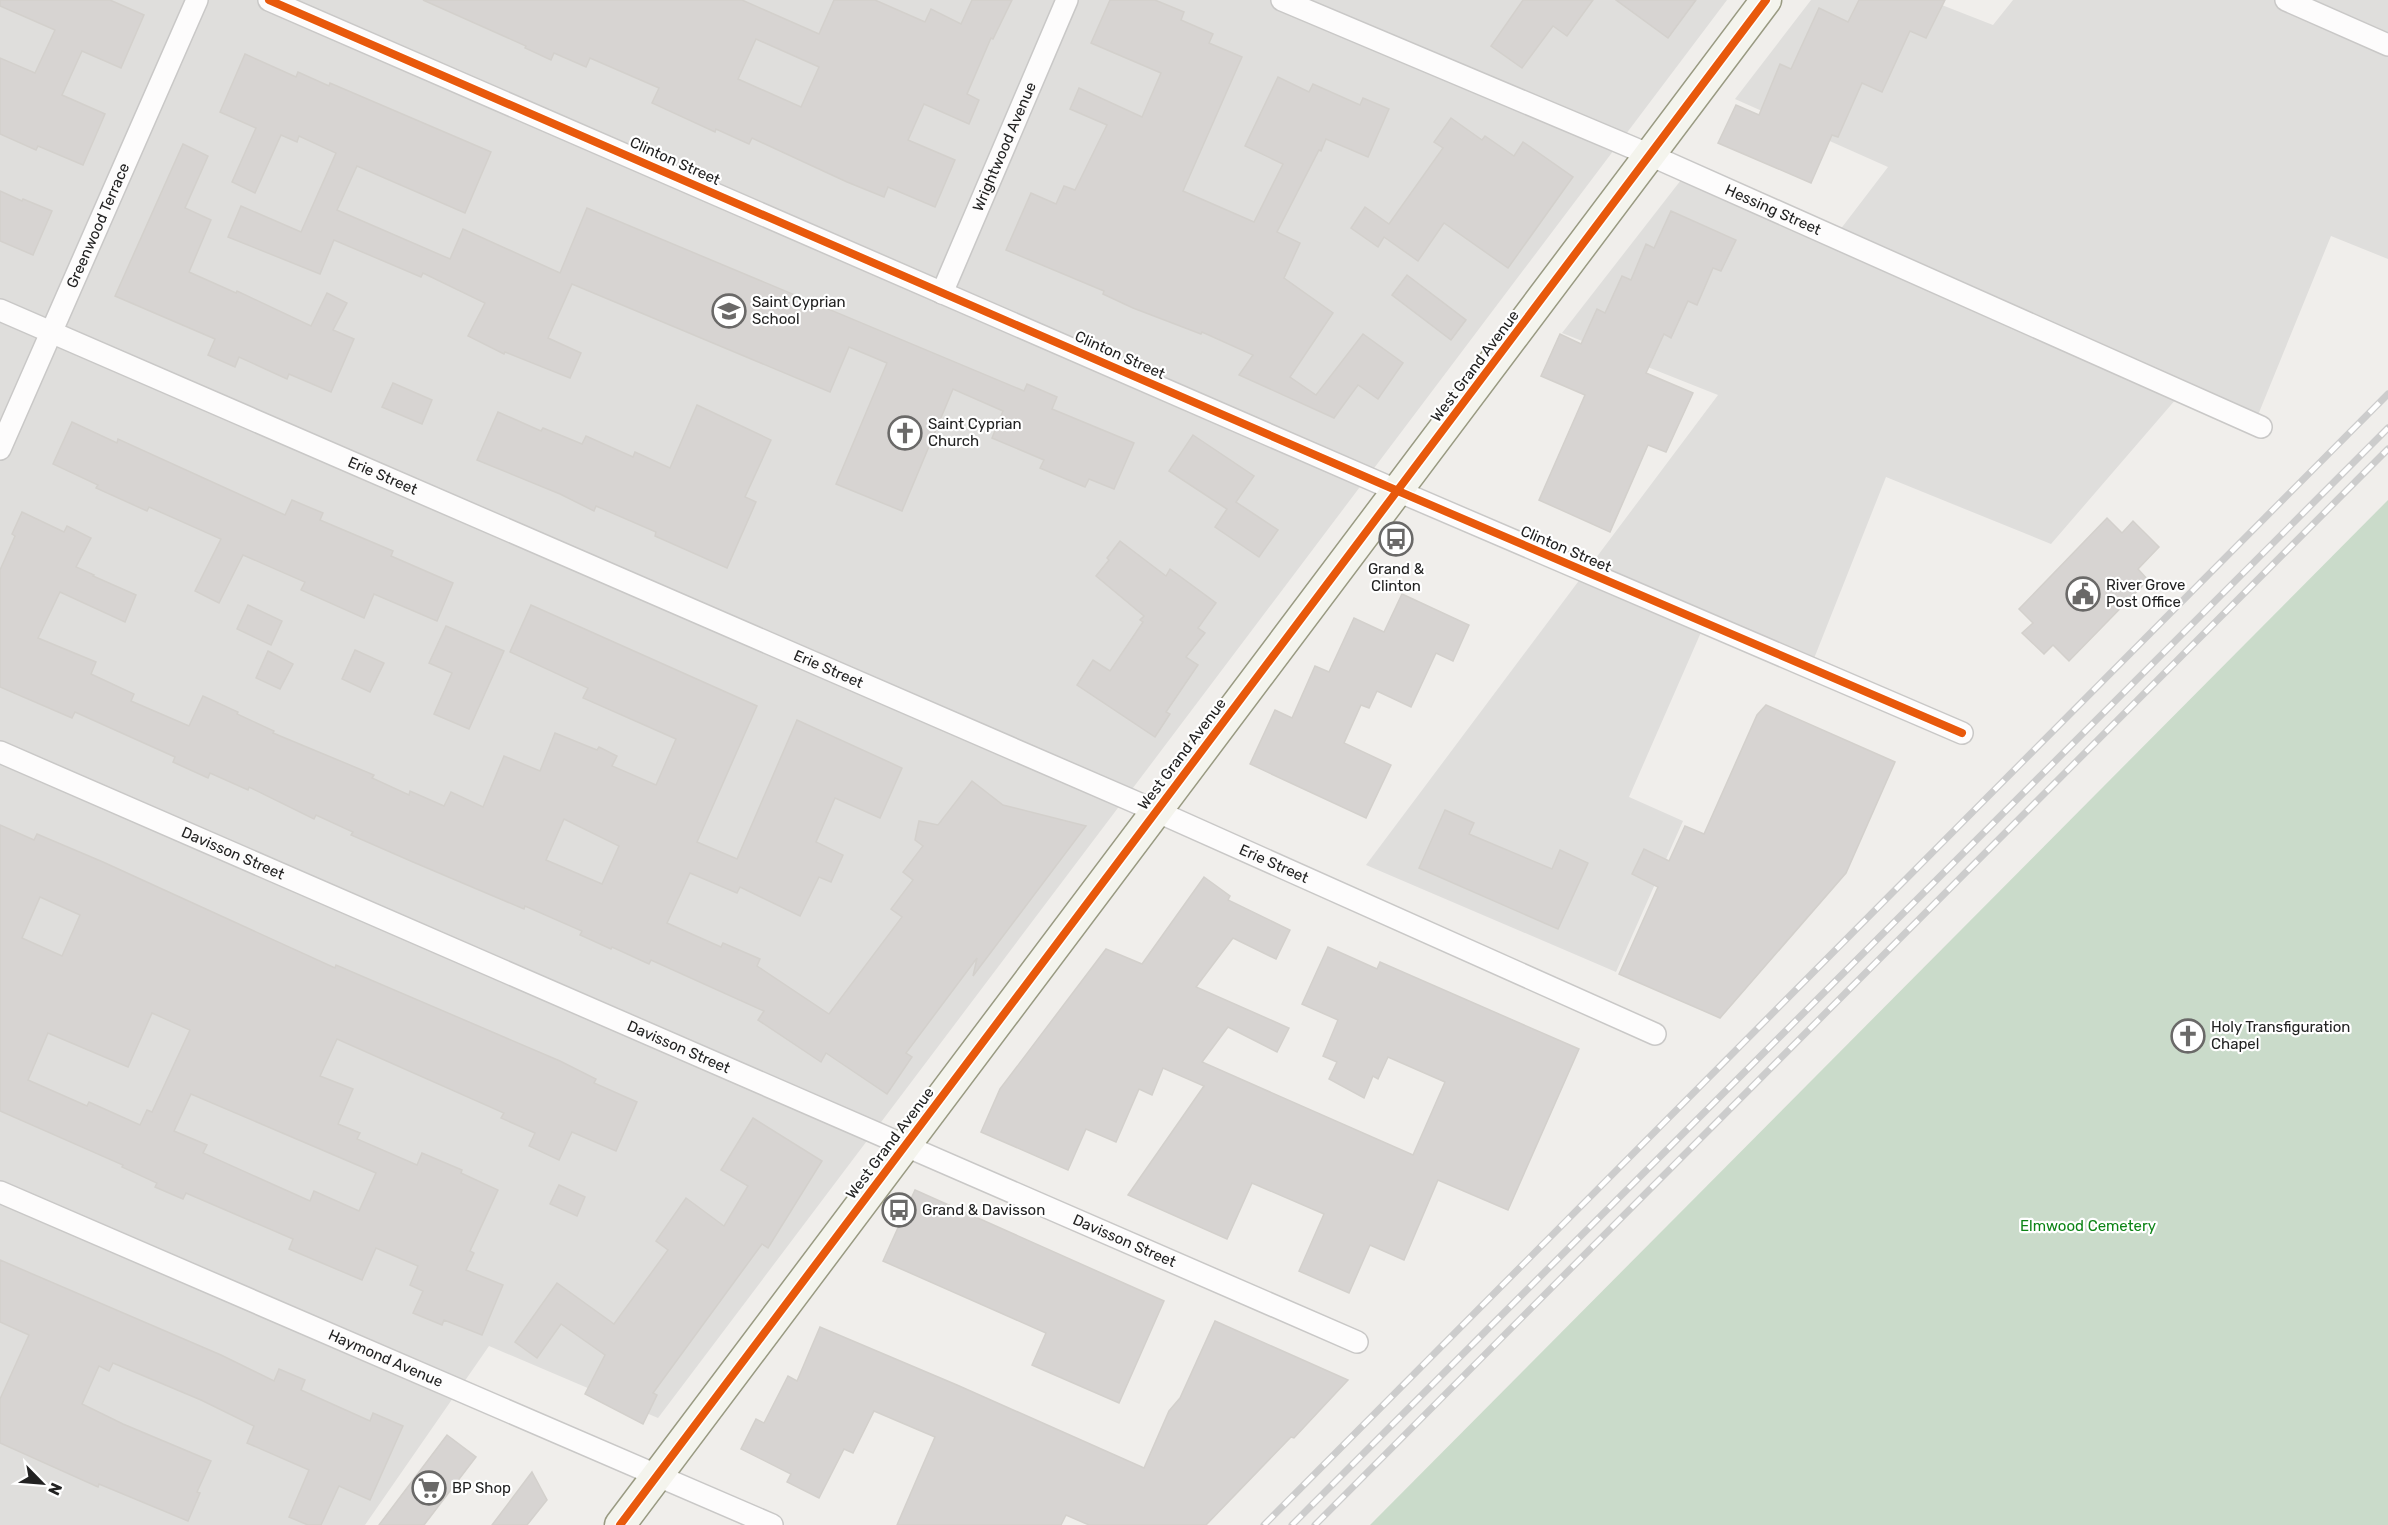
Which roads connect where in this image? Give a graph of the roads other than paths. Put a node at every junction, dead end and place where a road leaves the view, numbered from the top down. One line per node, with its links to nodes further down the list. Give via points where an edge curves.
1 (197, 0): 11 (street, Greenwood Terrace)
2 (269, 0): 9 (street, Clinton Street)
3 (1067, 0): 9 (street, Wrightwood Avenue)
4 (1282, 0): 8 (street, Hessing Street)
5 (1766, 0): 8 (main road, West Grand Avenue)
6 (2286, 0): 7 (street)
7 (2388, 45)
8 (1650, 155): 12 (street, Hessing Street); 14 (main road, West Grand Avenue)
9 (942, 292): 14 (street, Clinton Street)
10 (0, 310): 11 (street, Erie Street)
11 (51, 332): 13 (street, Greenwood Terrace); 17 (street, Erie Street)
12 (2261, 427)
13 (0, 449)
14 (1398, 491): 15 (street, Clinton Street); 17 (main road, West Grand Avenue)
15 (1962, 733)
16 (0, 752): 19 (street, Davisson Street)
17 (1156, 811): 18 (street, Erie Street); 19 (main road, West Grand Avenue)
18 (1655, 1034)
19 (905, 1145): 21 (street, Davisson Street); 22 (main road, West Grand Avenue)
20 (0, 1192): 22 (street, Haymond Avenue)
21 (1357, 1342)
22 (657, 1476): 23 (main road, West Grand Avenue); 24 (street, Haymond Avenue)
23 (620, 1525)
24 (772, 1525)

